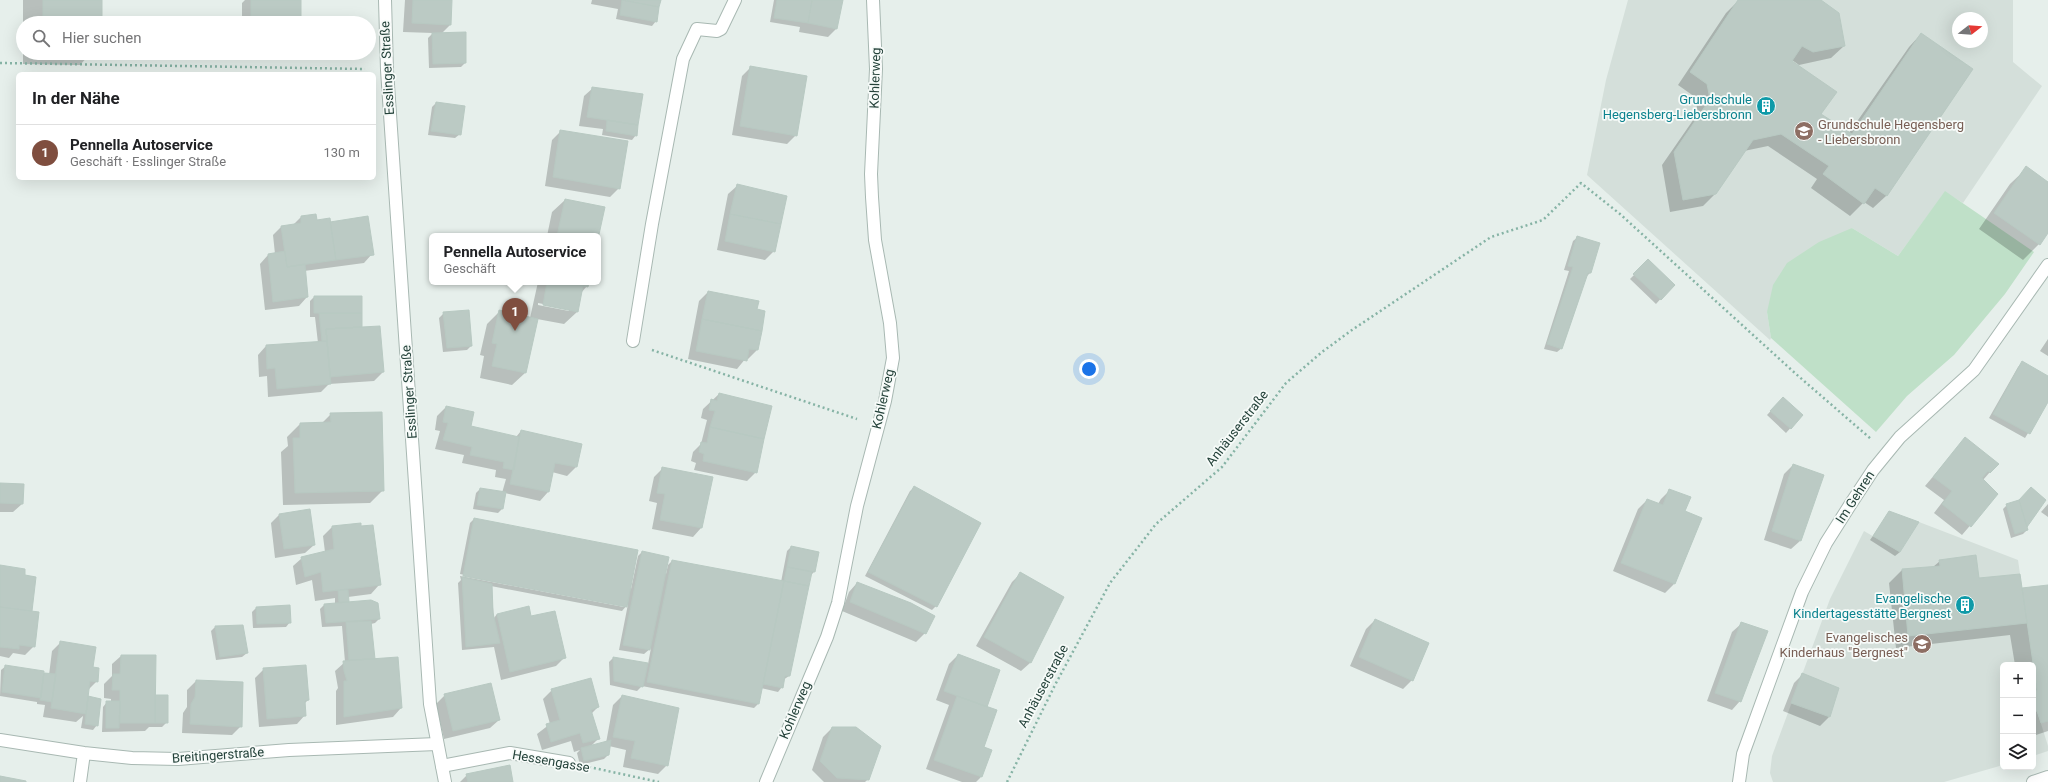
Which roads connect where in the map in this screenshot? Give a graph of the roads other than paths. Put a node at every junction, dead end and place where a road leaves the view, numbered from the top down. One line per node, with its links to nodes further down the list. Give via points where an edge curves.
1 (385, 0): 7 (street, Esslinger Straße, via 387,70 430,704)
2 (735, 0): 5 (street, via 721,30 697,29 685,52 652,224)
3 (874, 0): 15 (street, Kohlerweg, via 876,69 871,174 875,240 892,346 890,375 858,500 835,614)
4 (2048, 265): 12 (street, Im Gehren, via 1974,370 1912,424 1886,452 1826,543 1805,586 1743,754)
5 (633, 341)
6 (0, 740): 8 (street, Breitingerstraße)
7 (437, 744): 8 (street, Breitingerstraße, via 296,750 178,759); 10 (street, Esslinger Straße)
8 (84, 753): 13 (street)
9 (569, 763): 10 (street, Hessengasse, via 510,753)
10 (442, 766): 14 (street, Esslinger Straße)
11 (2048, 777): 16 (street)
12 (1737, 780)
13 (80, 782)
14 (446, 782)
15 (766, 782)
16 (2033, 782)

